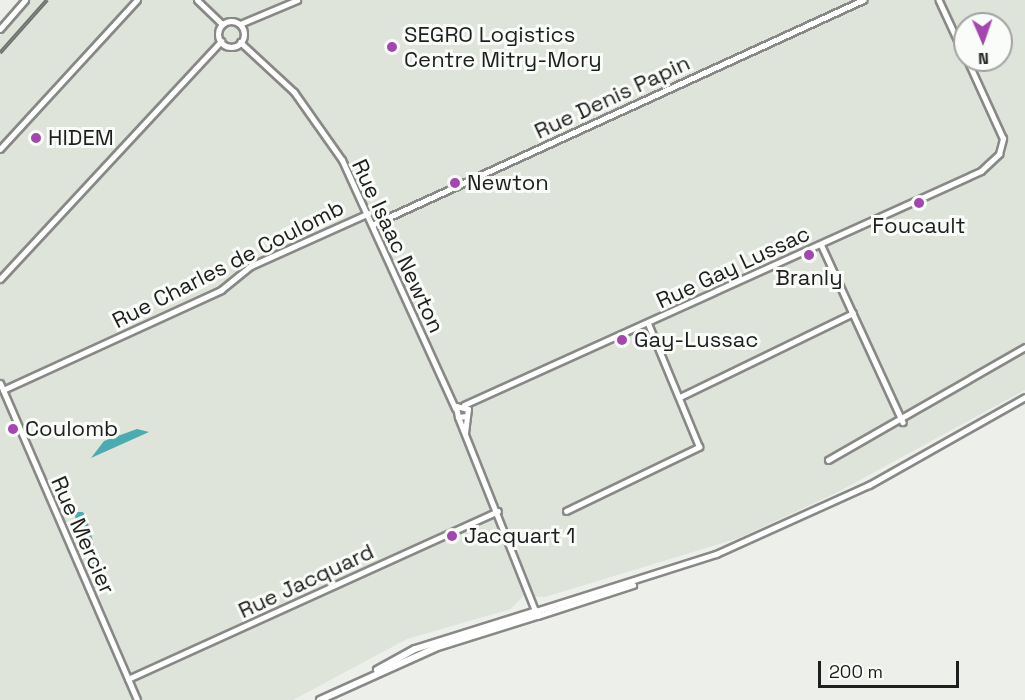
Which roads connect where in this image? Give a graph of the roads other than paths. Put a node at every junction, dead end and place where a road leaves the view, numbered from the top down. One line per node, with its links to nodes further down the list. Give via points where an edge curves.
1 (25, 0): 9 (street)
2 (137, 0): 14 (street)
3 (196, 0): 7 (street)
4 (297, 0): 8 (street)
5 (862, 0): 16 (street, Rue Denis Papin)
6 (939, 0): 10 (street)
7 (222, 24): 8 (street); 11 (street)
8 (240, 24): 12 (street)
9 (0, 29)
10 (953, 30)
11 (221, 41): 12 (street, via 232,46); 18 (street)
12 (240, 42): 15 (street, Rue Isaac Newton, via 294,92 342,160)
13 (972, 72): 17 (street, Rue Gay Lussac, via 1003,139 999,153 970,176)
14 (0, 149)
15 (369, 213): 16 (street, Rue Isaac Newton); 24 (street, Rue Charles de Coulomb, via 251,266 221,291)
16 (374, 224): 23 (street, Rue Isaac Newton)
17 (821, 244): 19 (street); 20 (street, Rue Gay Lussac)
18 (0, 279)
19 (853, 313): 25 (street); 32 (street)
20 (648, 324): 25 (street); 27 (street, Rue Gay Lussac)
21 (1025, 347): 32 (street)
22 (0, 382): 24 (street, Rue Mercier)
23 (445, 389): 28 (street, Rue Isaac Newton); 29 (street, Rue Isaac Newton)
24 (3, 390): 38 (street, Rue Mercier)
25 (680, 397): 36 (street, via 700,441 696,451)
26 (1025, 397): 37 (street, via 869,484 672,570)
27 (477, 403): 28 (street, Rue Gay Lussac); 30 (street, Rue Gay Lussac)
28 (463, 404): 29 (street); 30 (street, Rue Isaac Newton)
29 (455, 408): 31 (street, Rue Isaac Newton)
30 (467, 414): 31 (street); 33 (street)
31 (458, 417): 33 (street)
32 (903, 422): 34 (street)
33 (466, 438): 35 (street)
34 (828, 460)
35 (498, 511): 37 (street); 38 (street, Rue Jacquard)
36 (566, 512)
37 (536, 614): 40 (main road, via 415,650)
38 (128, 679): 39 (street, Rue Mercier)
39 (137, 700)
40 (320, 700)

